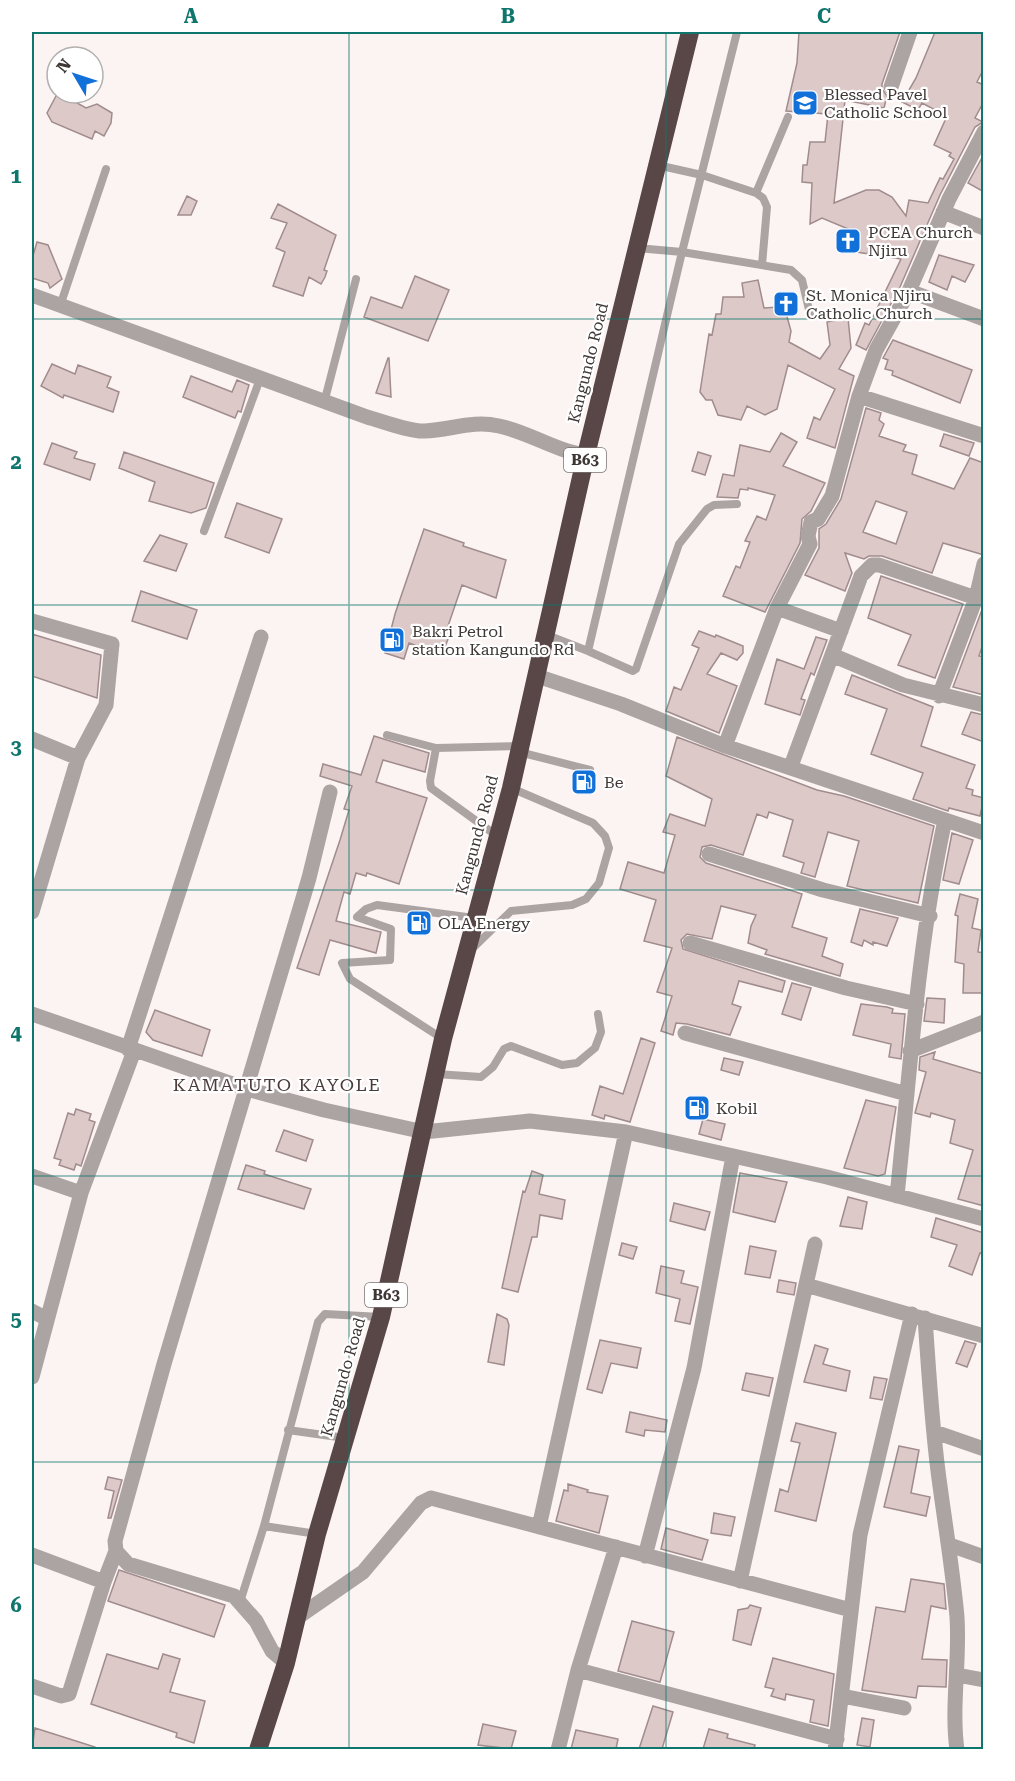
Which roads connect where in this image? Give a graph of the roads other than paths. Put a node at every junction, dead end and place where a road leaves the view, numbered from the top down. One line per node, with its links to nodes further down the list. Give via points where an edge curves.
1 (690, 32): 7 (highway, Kangundo Road / B63)
2 (737, 32): 9 (lane)
3 (910, 32): 4 (street)
4 (891, 87)
5 (788, 117): 10 (lane)
6 (984, 132): 11 (street)
7 (657, 165): 9 (lane); 13 (highway, Kangundo Road / B63)
8 (106, 169): 19 (lane)
9 (702, 176): 10 (lane); 14 (lane)
10 (756, 193): 15 (lane, via 767,207)
11 (943, 212): 12 (street); 17 (street)
12 (984, 228)
13 (636, 248): 14 (lane); 26 (highway, Kangundo Road / B63)
14 (682, 252): 15 (lane); 36 (lane)
15 (762, 266): 20 (lane, via 797,274)
16 (356, 279): 24 (lane)
17 (909, 291): 21 (street); 23 (street, via 876,350)
18 (32, 296): 19 (street)
19 (60, 306): 22 (street)
20 (810, 314)
21 (984, 319)
22 (260, 379): 24 (street); 28 (lane)
23 (859, 396): 25 (street); 31 (street, via 832,496 812,522 810,544)
24 (324, 403): 26 (street, via 423,431 470,423 497,425)
25 (984, 436)
26 (586, 455): 34 (highway, Kangundo Road / B63)
27 (737, 504): 36 (lane, via 707,509 679,544 636,669)
28 (204, 531)
29 (984, 564): 30 (street)
30 (975, 598): 33 (street, via 879,565 872,566 861,576); 39 (street)
31 (777, 608): 33 (street); 43 (street)
32 (32, 621): 46 (street, via 112,644 106,705)
33 (841, 631): 37 (street)
34 (546, 635): 36 (lane); 38 (highway, Kangundo Road / B63)
35 (261, 637): 66 (street)
36 (588, 651)
37 (832, 655): 39 (street); 47 (street)
38 (537, 676): 43 (street, via 621,704); 45 (highway, Kangundo Road / B63)
39 (939, 696): 40 (street)
40 (984, 705)
41 (387, 735): 44 (lane)
42 (32, 739): 46 (street)
43 (725, 746): 47 (street)
44 (436, 748): 45 (lane); 53 (lane, via 431,788)
45 (519, 749): 48 (lane); 49 (highway, Kangundo Road / B63)
46 (78, 758): 55 (street)
47 (791, 766): 51 (street)
48 (590, 770)
49 (511, 788): 53 (highway, Kangundo Road / B63); 59 (lane, via 593,823 605,836 609,848 599,883 586,899 572,905 511,911)
50 (330, 792): 69 (street)
51 (945, 820): 52 (street); 56 (street, via 931,886)
52 (984, 833)
53 (496, 836): 57 (highway, Kangundo Road / B63)
54 (709, 854): 56 (street, via 823,890)
55 (32, 912)
56 (930, 916): 60 (street)
57 (474, 918): 59 (highway, Kangundo Road / B63); 65 (lane, via 377,905 357,917 391,929 390,960 342,963 350,979)
58 (690, 943): 60 (street)
59 (465, 956): 65 (highway, Kangundo Road / B63)
60 (917, 1004): 67 (street)
61 (32, 1014): 66 (street)
62 (598, 1014): 68 (lane, via 601,1032 596,1048 577,1064 562,1065 511,1046 504,1048 493,1067 481,1077)
63 (982, 1021): 67 (street)
64 (685, 1033): 70 (street)
65 (443, 1039): 68 (highway, Kangundo Road / B63)
66 (131, 1050): 69 (street); 75 (street)
67 (910, 1051): 70 (street)
68 (436, 1074): 71 (highway, Kangundo Road / B63)
69 (247, 1089): 71 (street); 95 (street, via 164,1364 117,1530)
70 (908, 1094): 76 (street)
71 (424, 1132): 72 (street, via 530,1121); 82 (highway, Kangundo Road / B63)
72 (626, 1132): 73 (street); 91 (street)
73 (733, 1156): 76 (street); 97 (street, via 694,1368)
74 (32, 1176): 75 (street)
75 (81, 1192): 83 (street)
76 (897, 1196): 77 (street)
77 (984, 1218)
78 (815, 1244): 79 (street)
79 (806, 1285): 81 (street); 99 (street)
80 (32, 1311): 83 (street)
81 (918, 1316): 84 (street); 87 (street); 102 (street, via 860,1535)
82 (381, 1317): 86 (lane, via 325,1314 318,1322); 88 (highway, Kangundo Road / B63)
83 (46, 1319): 85 (street)
84 (984, 1336)
85 (32, 1377)
86 (288, 1430): 88 (lane); 90 (lane)
87 (934, 1432): 89 (street); 93 (street)
88 (345, 1438): 92 (highway, Kangundo Road / B63)
89 (984, 1449)
90 (264, 1526): 92 (lane); 101 (lane)
91 (539, 1527): 94 (street); 103 (street, via 431,1498 363,1572)
92 (317, 1534): 103 (highway, Kangundo Road / B63)
93 (950, 1545): 98 (street); 106 (street)
94 (616, 1547): 97 (street); 105 (street)
95 (116, 1551): 100 (street); 101 (street, via 136,1568 223,1591)
96 (32, 1555): 100 (street)
97 (645, 1556): 99 (street)
98 (984, 1557)
99 (740, 1581): 102 (street)
100 (104, 1582): 108 (street, via 69,1694 61,1696)
101 (240, 1602): 104 (street, via 256,1621 272,1651)
102 (851, 1610): 109 (street)
103 (298, 1617): 104 (highway, Kangundo Road / B63)
104 (286, 1663): 112 (highway, Kangundo Road / B63)
105 (578, 1670): 111 (street); 113 (street)
106 (957, 1675): 107 (street); 114 (street)
107 (984, 1680)
108 (32, 1686)
109 (842, 1696): 110 (street); 111 (street)
110 (904, 1708)
111 (836, 1744)
112 (258, 1749)
113 (558, 1749)
114 (957, 1749)

